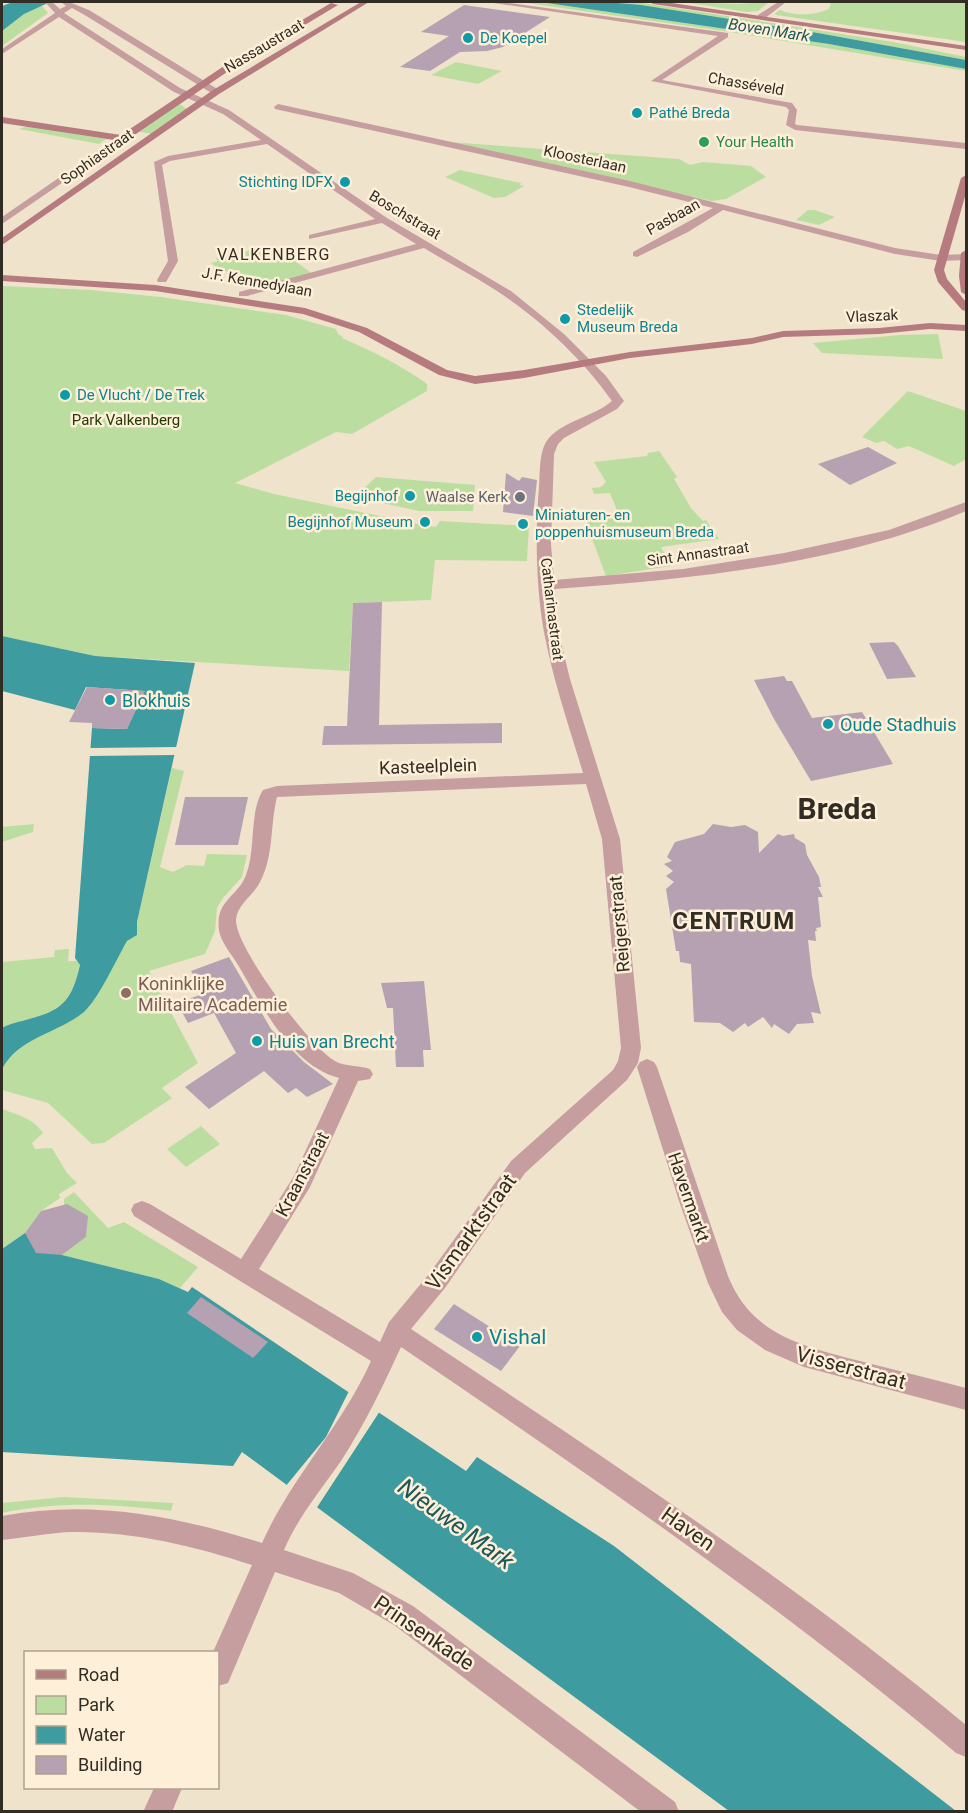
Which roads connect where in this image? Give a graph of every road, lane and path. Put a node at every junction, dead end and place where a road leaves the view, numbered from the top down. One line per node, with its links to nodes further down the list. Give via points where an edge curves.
1 (84, 2): 8 (street)
2 (341, 2): 13 (street, Nassaustraat)
3 (365, 2): 14 (street, Nassaustraat)
4 (491, 2): 24 (street, Chasséveld, via 725,35 655,81 789,105 793,110 790,125 794,127)
5 (653, 2): 10 (street)
6 (782, 2): 10 (street)
7 (50, 3): 9 (street)
8 (68, 3): 9 (street); 13 (street)
9 (59, 12): 12 (street); 13 (street)
10 (761, 17): 11 (street)
11 (966, 50)
12 (2, 52)
13 (194, 89): 14 (street); 14 (street); 19 (street, Sophiastraat)
14 (209, 96): 20 (street, Sophiastraat); 22 (street, Boschstraat, via 220,108)
15 (278, 107): 28 (street, Kloosterlaan)
16 (2, 120): 17 (street)
17 (22, 122): 18 (street); 19 (street)
18 (5, 130): 21 (street)
19 (122, 138): 20 (street); 25 (street, Sophiastraat)
20 (146, 140): 26 (street, Sophiastraat)
21 (69, 141)
22 (270, 141): 29 (street, Boschstraat); 40 (street, via 160,162 157,167 173,261)
23 (89, 145): 25 (street)
24 (966, 146)
25 (108, 148): 26 (street); 30 (street, Sophiastraat)
26 (130, 151): 32 (street, Sophiastraat)
27 (966, 178): 36 (street)
28 (723, 206): 35 (street, Pasbaan); 36 (street, Kloosterlaan, via 883,247)
29 (383, 220): 31 (street); 33 (street, Boschstraat)
30 (2, 221)
31 (313, 237)
32 (2, 242)
33 (424, 245): 42 (street); 47 (street, Boschstraat, via 526,306)
34 (966, 253): 37 (street)
35 (637, 254)
36 (942, 255): 37 (street, Kloosterlaan); 43 (street, via 942,280)
37 (966, 257): 41 (street)
38 (2, 271): 40 (street, J.F. Kennedylaan)
39 (2, 278): 40 (street, J.F. Kennedylaan)
40 (158, 284): 42 (street, J.F. Kennedylaan); 48 (street, J.F. Kennedylaan, via 314,313 363,330 443,373 468,379)
41 (966, 292)
42 (243, 294): 48 (street, J.F. Kennedylaan, via 354,318 456,371)
43 (966, 308)
44 (919, 328): 45 (street, Vlaszak); 46 (street, Vlaszak); 47 (street, Vlaszak, via 827,333)
45 (966, 328)
46 (966, 334)
47 (585, 362): 48 (street, J.F. Kennedylaan); 49 (street, Boschstraat)
48 (493, 378)
49 (618, 401): 51 (street, Catharinastraat, via 560,435 550,447 545,495)
50 (966, 506): 51 (street, Sint Annastraat, via 928,523 862,542 730,568)
51 (546, 585): 52 (street, Catharinastraat, via 561,679)
52 (592, 778): 53 (street, Reigerstraat, via 613,855 631,1048); 54 (street, Kasteelplein, via 270,794 256,872 230,908 228,933 304,1044 327,1065)
53 (623, 1072): 57 (street, Havermarkt, via 654,1066 694,1215 730,1305); 58 (street, Vismarktstraat, via 518,1167)
54 (357, 1073): 56 (street, Kraanstraat, via 302,1181)
55 (142, 1210): 56 (street)
56 (245, 1272): 59 (street)
57 (744, 1321): 60 (street, Visserstraat, via 768,1340 804,1357)
58 (396, 1332): 59 (street, Vismarktstraat); 64 (street, Haven, via 722,1553)
59 (385, 1357): 62 (street, Vismarktstraat, via 368,1394 333,1451 285,1519)
60 (966, 1399)
61 (2, 1528): 62 (street, Prinsenkade, via 50,1520 105,1521 184,1533)
62 (268, 1557): 63 (street); 67 (street, Prinsenkade, via 344,1582 398,1611)
63 (219, 1671)
64 (966, 1743)
65 (168, 1789): 66 (street)
66 (158, 1812)
67 (665, 1812)

